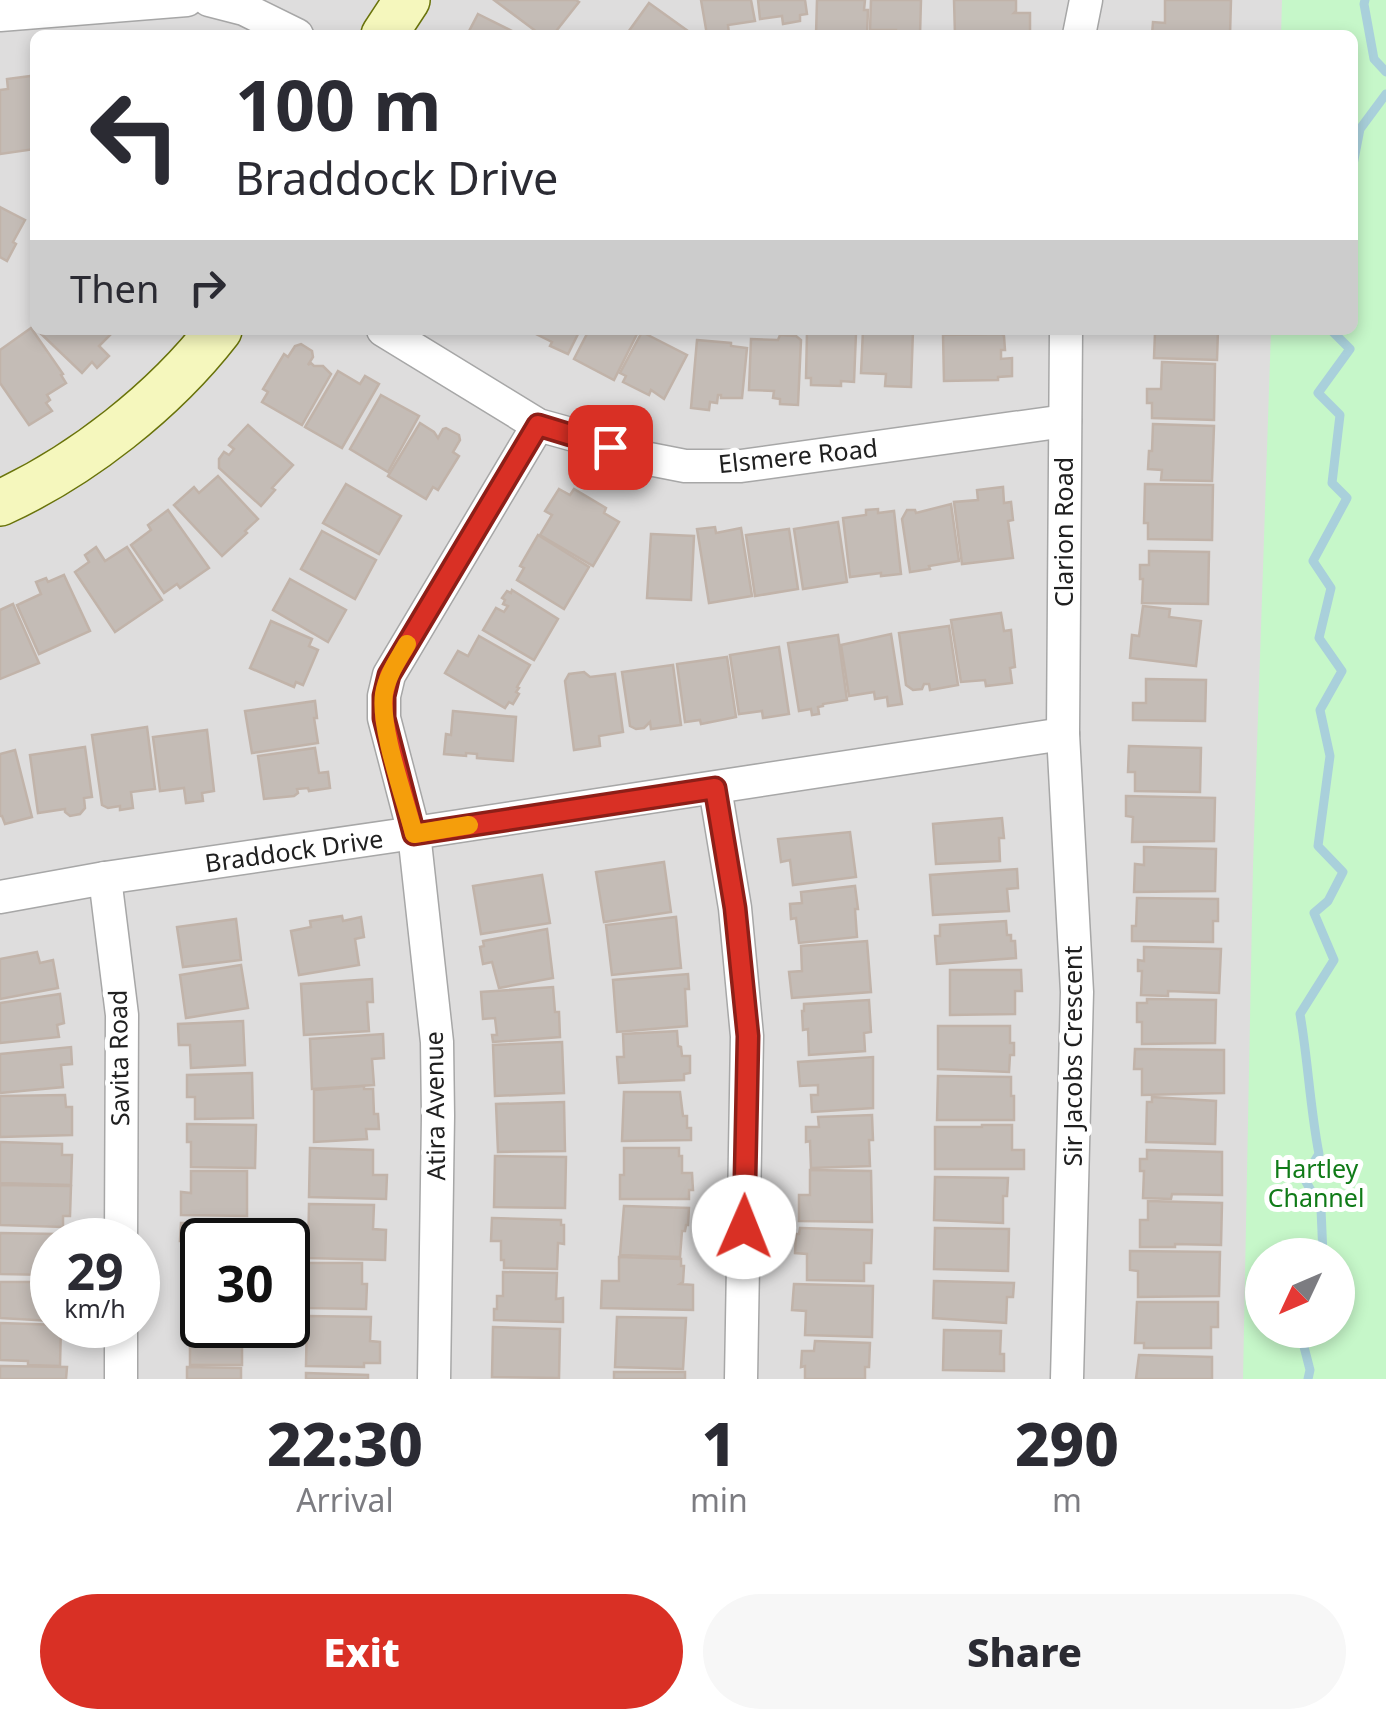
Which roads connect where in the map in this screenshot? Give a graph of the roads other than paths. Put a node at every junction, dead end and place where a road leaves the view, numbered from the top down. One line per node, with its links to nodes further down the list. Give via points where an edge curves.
1 (186, 0): 5 (street)
2 (209, 0): 6 (street)
3 (407, 0): 7 (street)
4 (1086, 0): 8 (street)
5 (0, 15)
6 (287, 30)
7 (387, 30)
8 (1080, 30)
9 (214, 335): 14 (street, via 155,399 79,458)
10 (391, 335): 13 (street, Elsmere Road)
11 (1066, 335): 12 (street, Clarion Road)
12 (1065, 421): 13 (street, Elsmere Road, via 741,466 685,466 634,456); 15 (street, Clarion Road)
13 (538, 425): 17 (street, Atira Avenue, via 389,675 384,718)
14 (0, 503)
15 (1063, 734): 16 (street, Braddock Drive); 25 (street, Sir Jacobs Crescent, via 1078,992)
16 (715, 788): 17 (street, Braddock Drive); 24 (street, via 748,1036)
17 (414, 834): 18 (street, Braddock Drive); 23 (street, Atira Avenue, via 436,1042)
18 (105, 878): 19 (street, Braddock Drive); 20 (street, Savita Road, via 122,1015)
19 (0, 897)
20 (121, 1218)
21 (121, 1348): 22 (street)
22 (121, 1379)
23 (434, 1379)
24 (742, 1379)
25 (1067, 1379)

